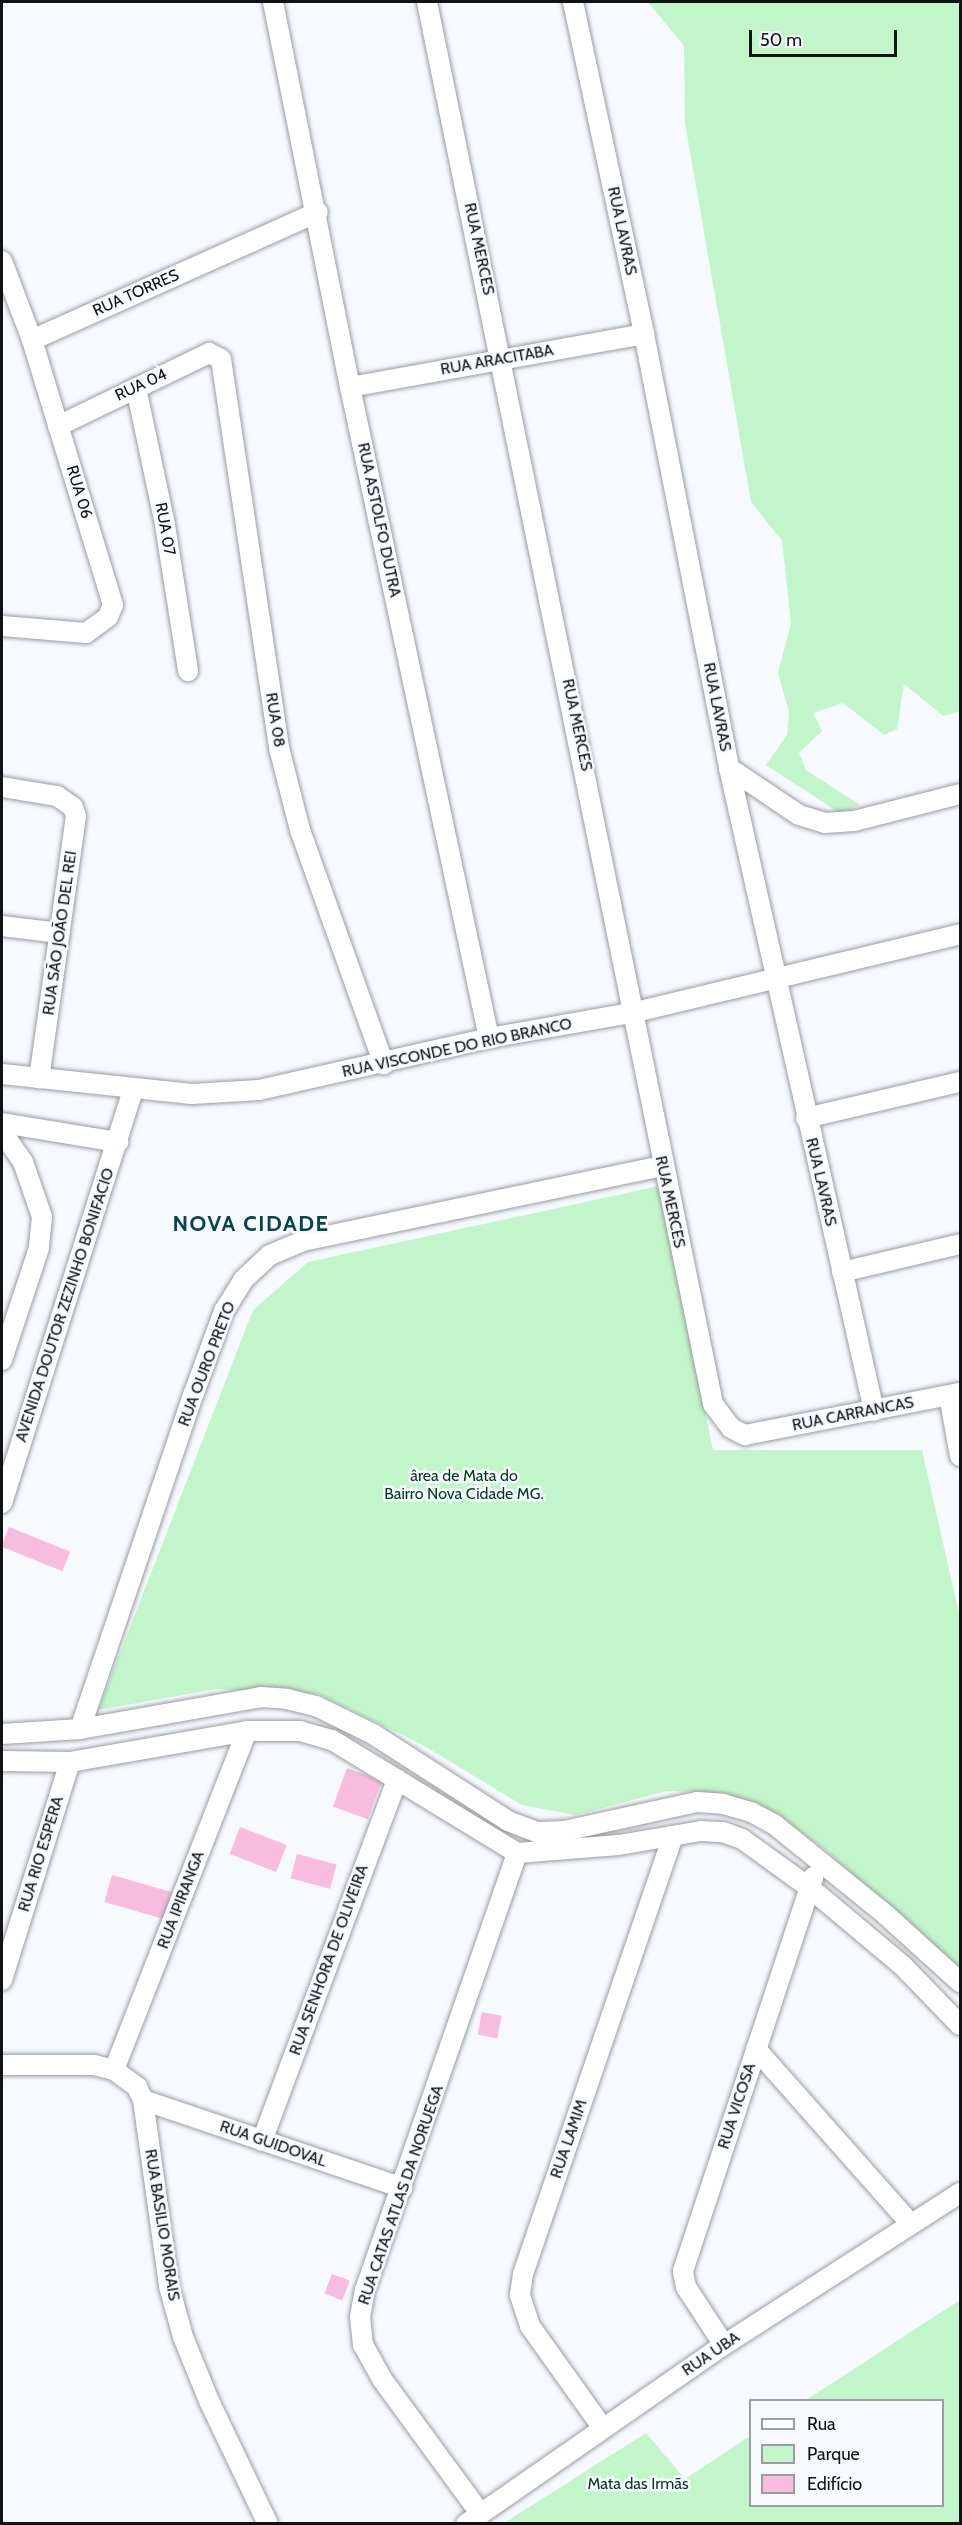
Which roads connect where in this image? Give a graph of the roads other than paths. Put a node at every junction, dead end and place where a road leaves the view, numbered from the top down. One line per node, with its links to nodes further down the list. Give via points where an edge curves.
1 (273, 2): 4 (street, RUA ASTOLFO DUTRA)
2 (427, 2): 8 (street, RUA MERCES)
3 (573, 2): 6 (street, RUA LAVRAS)
4 (318, 212): 7 (street, RUA TORRES); 10 (street, RUA ASTOLFO DUTRA)
5 (2, 261): 7 (street)
6 (644, 334): 8 (street, RUA ARACITABA); 15 (street, RUA LAVRAS)
7 (32, 340): 12 (street, RUA 06)
8 (503, 358): 10 (street, RUA ARACITABA); 22 (street, RUA MERCES)
9 (222, 363): 11 (street, RUA 04, via 209,353); 24 (street, RUA 08, via 280,752 300,830)
10 (350, 387): 23 (street, RUA ASTOLFO DUTRA)
11 (136, 388): 12 (street, RUA 04); 14 (street, RUA 07, via 165,525)
12 (58, 426): 13 (street, RUA 06, via 113,605 108,617 86,633)
13 (2, 626)
14 (188, 671)
15 (729, 768): 17 (street, via 799,816 825,823 854,821); 21 (street, RUA LAVRAS)
16 (2, 788): 19 (street, RUA SÃO JOÃO DEL REI, via 57,796 73,807 76,816)
17 (960, 794)
18 (2, 926): 19 (street)
19 (60, 933): 26 (street, RUA SÃO JOÃO DEL REI)
20 (960, 934): 21 (street, RUA VISCONDE DO RIO BRANCO)
21 (777, 978): 22 (street, RUA VISCONDE DO RIO BRANCO); 29 (street, RUA LAVRAS)
22 (636, 1012): 23 (street, RUA VISCONDE DO RIO BRANCO); 33 (street, RUA MERCES)
23 (489, 1038): 24 (street, RUA VISCONDE DO RIO BRANCO)
24 (384, 1064): 28 (street, RUA VISCONDE DO RIO BRANCO, via 259,1090 192,1094)
25 (2, 1074): 26 (street)
26 (39, 1078): 28 (street)
27 (960, 1082): 29 (street)
28 (133, 1089): 32 (street, AVENIDA DOUTOR ZEZINHO BONIFACIO)
29 (806, 1118): 35 (street, RUA LAVRAS)
30 (2, 1123): 32 (street)
31 (2, 1132): 36 (street, via 23,1162 42,1217 39,1248)
32 (118, 1142): 42 (street, AVENIDA DOUTOR ZEZINHO BONIFACIO)
33 (662, 1166): 40 (street, RUA MERCES, via 713,1404 731,1428); 43 (street, RUA OURO PRETO, via 303,1240 270,1255 243,1280 224,1311 194,1393)
34 (960, 1244): 35 (street)
35 (842, 1272): 39 (street, RUA LAVRAS)
36 (5, 1335): 37 (street)
37 (2, 1360)
38 (954, 1394): 39 (street, RUA CARRANCAS); 41 (street)
39 (874, 1411): 40 (street, RUA CARRANCAS)
40 (745, 1435)
41 (960, 1456)
42 (2, 1503)
43 (80, 1729): 45 (street); 51 (street, via 223,1702 261,1697 287,1699 316,1706 373,1734 508,1821 537,1832 564,1831 697,1802 723,1804 775,1825)
44 (247, 1731): 47 (street); 48 (street, via 300,1731 332,1740); 58 (street, RUA IPIRANGA)
45 (2, 1734)
46 (2, 1761): 47 (street)
47 (70, 1762): 53 (street, RUA RIO ESPERA)
48 (397, 1779): 50 (street); 60 (street, RUA SENHORA DE OLIVEIRA)
49 (674, 1836): 50 (street); 52 (street, via 723,1832 742,1839); 65 (street, RUA LAMIM, via 523,2274 520,2295 531,2326)
50 (517, 1853): 61 (street, RUA CATAS ATLAS DA NORUEGA)
51 (818, 1859): 52 (street, RUA VICOSA); 54 (street)
52 (810, 1887): 55 (street, via 903,1966); 56 (street, RUA VICOSA)
53 (2, 1980)
54 (960, 1982)
55 (960, 2025)
56 (756, 2049): 63 (street); 64 (street, RUA VICOSA, via 683,2271 686,2287)
57 (2, 2065): 58 (street, via 94,2065)
58 (114, 2070): 59 (street, via 137,2087)
59 (143, 2100): 60 (street, RUA GUIDOVAL); 67 (street, RUA BASILIO MORAIS, via 169,2286 183,2337)
60 (262, 2141): 61 (street, RUA GUIDOVAL)
61 (403, 2188): 66 (street, RUA CATAS ATLAS DA NORUEGA, via 365,2290 360,2317 363,2345)
62 (960, 2193): 63 (street, RUA UBA)
63 (911, 2224): 64 (street, RUA UBA)
64 (724, 2345): 65 (street, RUA UBA)
65 (602, 2427): 66 (street, RUA UBA)
66 (473, 2518)
67 (268, 2523)

